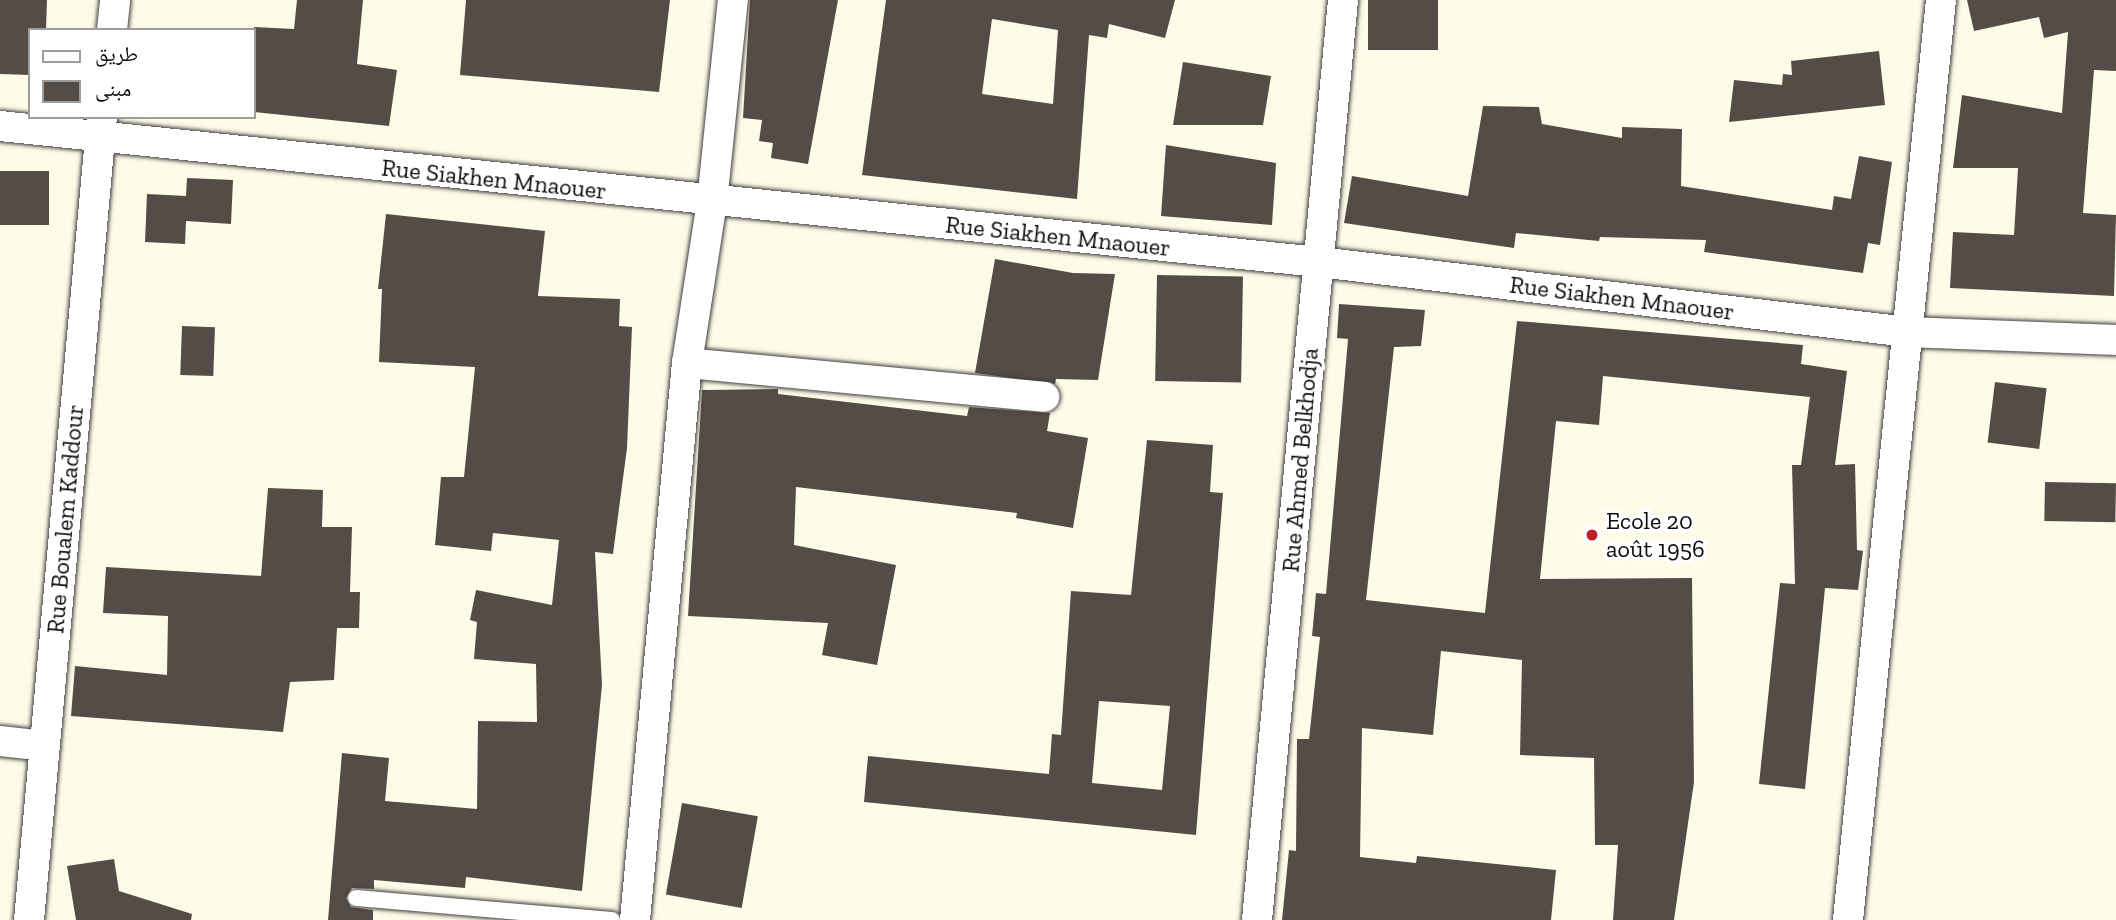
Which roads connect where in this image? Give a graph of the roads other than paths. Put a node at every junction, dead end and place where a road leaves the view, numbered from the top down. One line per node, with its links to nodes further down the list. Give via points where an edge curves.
1 (115, 0): 5 (street)
2 (733, 0): 8 (street)
3 (1343, 0): 9 (street, Rue Ahmed Belkhodja)
4 (1941, 0): 10 (street)
5 (112, 28)
6 (0, 126): 7 (street, Rue Siakhen Mnaouer)
7 (101, 128): 8 (street, Rue Siakhen Mnaouer); 15 (street, Rue Boualem Kaddour)
8 (712, 202): 9 (street, Rue Siakhen Mnaouer); 12 (street)
9 (1319, 262): 10 (street, Rue Siakhen Mnaouer); 20 (street, Rue Ahmed Belkhodja)
10 (1908, 332): 11 (street, Rue Siakhen Mnaouer); 21 (street)
11 (2116, 340)
12 (687, 363): 13 (street); 19 (street)
13 (1044, 397)
14 (0, 741): 15 (street)
15 (44, 746): 17 (street, Rue Boualem Kaddour)
16 (356, 898): 18 (lane)
17 (29, 920)
18 (612, 920)
19 (635, 920)
20 (1256, 920)
21 (1848, 920)

